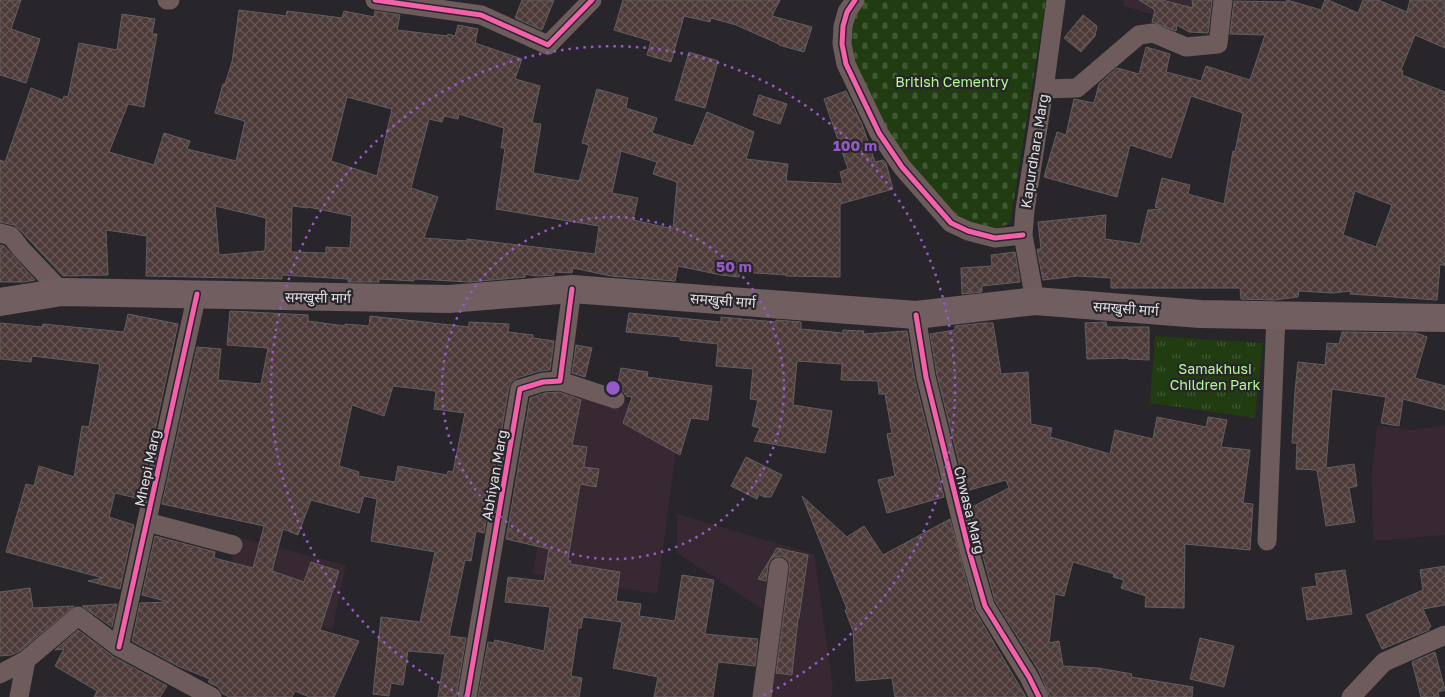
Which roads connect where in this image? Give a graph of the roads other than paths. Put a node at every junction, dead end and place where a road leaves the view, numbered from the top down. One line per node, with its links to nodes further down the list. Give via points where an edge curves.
1 (375, 0): 2 (street, via 480,15 548,45)
2 (592, 0)
3 (855, 0): 8 (street, via 843,26 846,64 879,132 902,167 951,223 995,238)
4 (1056, 0): 6 (street, Kapurdhara Marg)
5 (1223, 0): 6 (street, via 1218,44 1186,47 1154,33 1138,35 1077,88)
6 (1044, 89): 8 (street, Kapurdhara Marg)
7 (0, 233): 10 (street, via 11,236)
8 (1023, 235): 12 (street, Kapurdhara Marg)
9 (572, 289): 11 (main road, समखुसी मार्ग, via 449,298); 14 (main road, समखुसी मार्ग); 17 (street)
10 (62, 292): 11 (main road, समखुसी मार्ग); 13 (main road, समखुसी मार्ग)
11 (197, 294): 19 (street, Mhepi Marg)
12 (1035, 301): 14 (main road, समखुसी मार्ग); 15 (main road, समखुसी मार्ग, via 1200,314)
13 (0, 302)
14 (916, 315): 31 (street, Chwasa Marg, via 926,377 985,606)
15 (1276, 315): 16 (main road, समखुसी मार्ग); 20 (street)
16 (1445, 318)
17 (560, 381): 18 (street, Abhiyan Marg); 29 (street, Abhiyan Marg, via 520,389)
18 (615, 399)
19 (147, 522): 21 (street, Mhepi Marg); 24 (street, Mhepi Marg)
20 (1267, 541)
21 (233, 545)
22 (779, 567): 30 (street)
23 (1445, 635): 32 (street, via 1384,662)
24 (119, 647): 25 (street, via 78,616); 28 (street)
25 (26, 660): 26 (street); 27 (street)
26 (0, 674)
27 (19, 697)
28 (212, 697)
29 (467, 697)
30 (762, 697)
31 (1039, 697)
32 (1352, 697)

